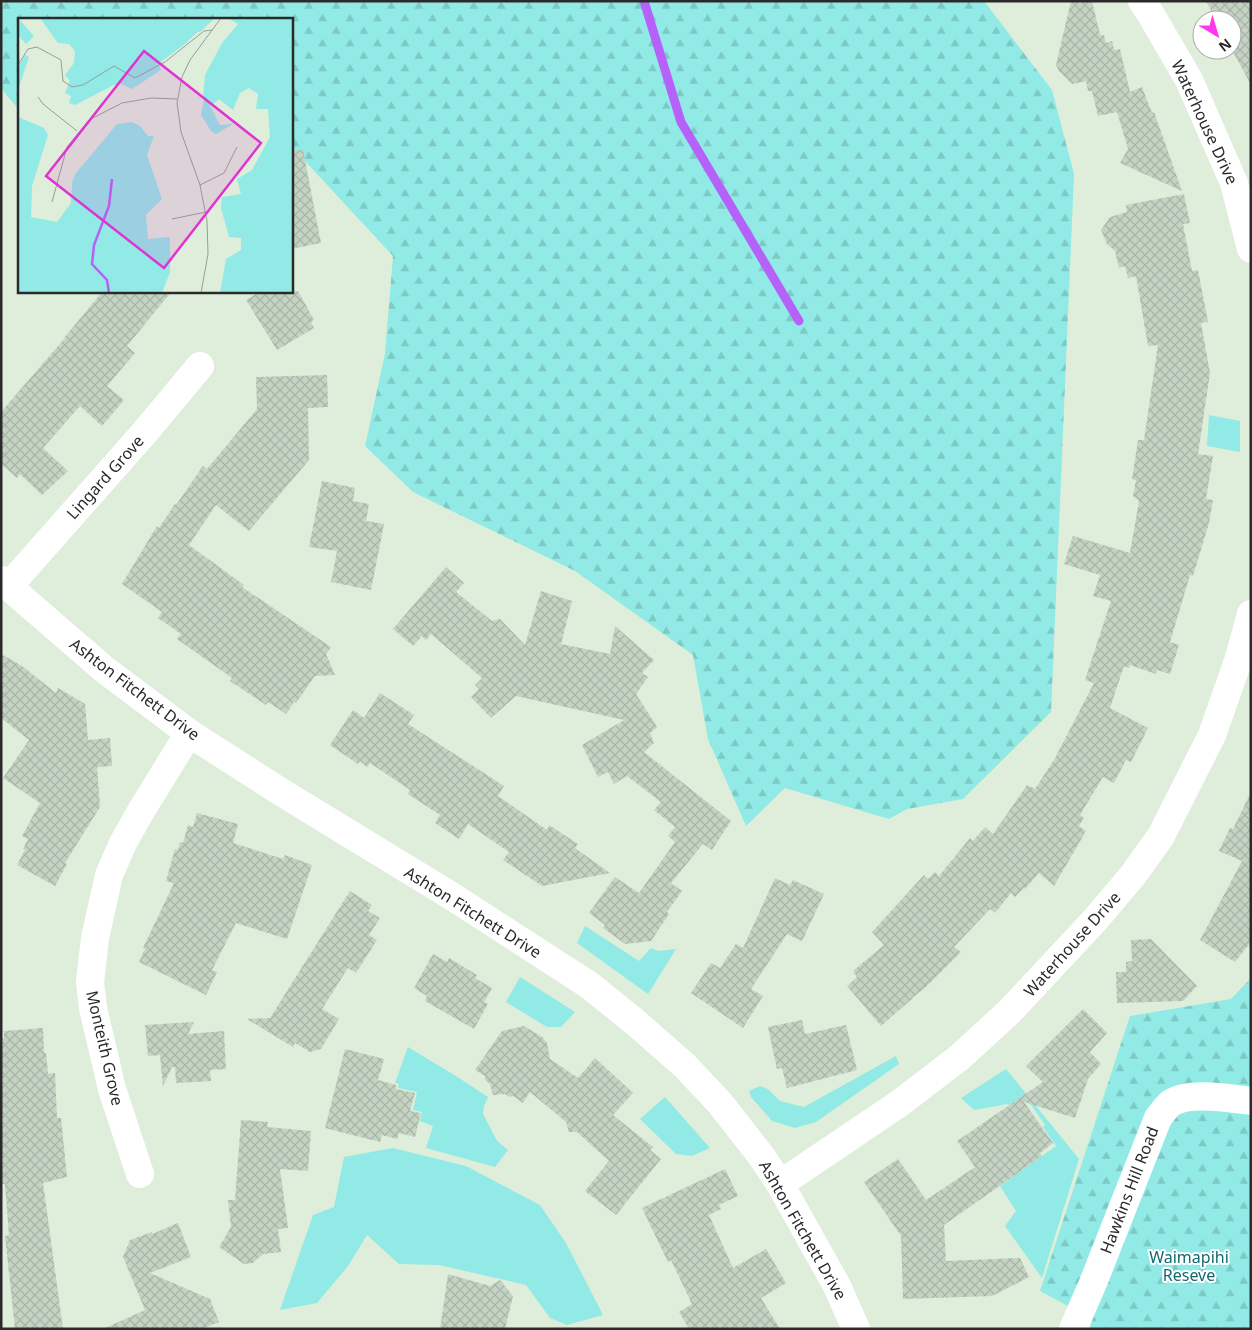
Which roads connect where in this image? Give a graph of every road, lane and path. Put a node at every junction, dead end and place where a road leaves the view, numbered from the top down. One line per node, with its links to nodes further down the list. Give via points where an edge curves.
1 (1142, 1): 2 (street, Waterhouse Drive, via 1189,80 1234,183)
2 (1251, 249)
3 (200, 366): 4 (street, Lingard Grove, via 146,432)
4 (5, 584): 6 (street, Ashton Fitchett Drive, via 105,670)
5 (1251, 614): 9 (street, Waterhouse Drive, via 1212,735 1161,836 1133,876 1010,1011 960,1057 900,1104)
6 (189, 733): 8 (street, Monteith Grove, via 141,811 109,875 95,938 90,982 112,1089); 9 (street, Ashton Fitchett Drive, via 589,985 685,1066 719,1102)
7 (1251, 1100): 11 (street, Hawkins Hill Road, via 1183,1097 1170,1104 1158,1118)
8 (140, 1174)
9 (780, 1184): 10 (street, Ashton Fitchett Drive, via 837,1286)
10 (856, 1329)
11 (1073, 1329)

